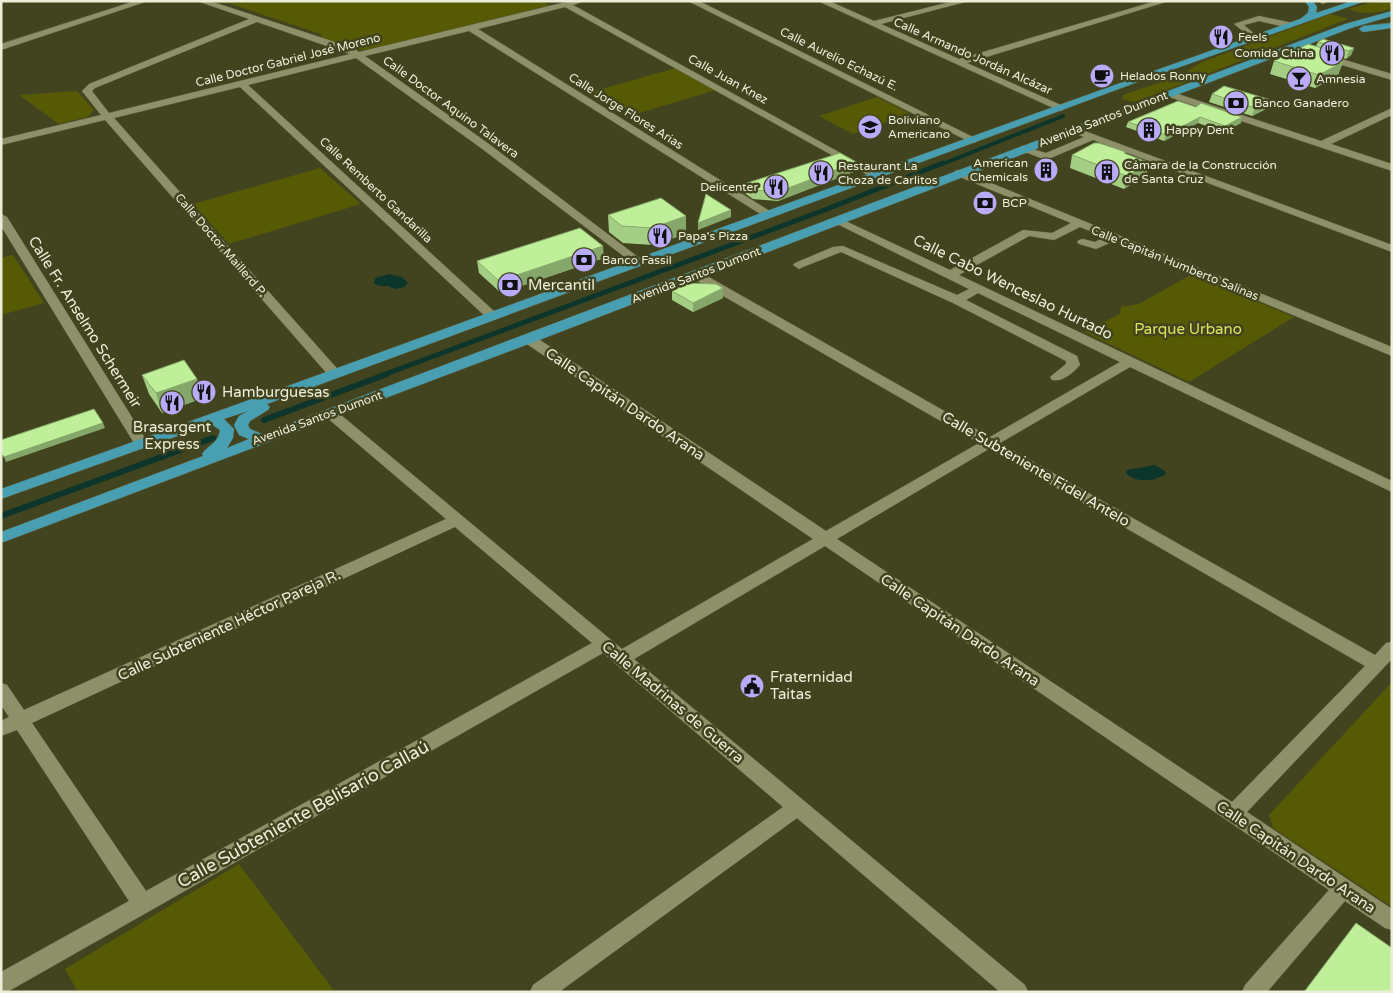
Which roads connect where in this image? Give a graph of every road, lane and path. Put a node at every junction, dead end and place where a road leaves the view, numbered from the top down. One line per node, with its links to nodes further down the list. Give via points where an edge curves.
1 (144, 1): 23 (street)
2 (201, 1): 15 (street, Calle Doctor Aquino Talavera)
3 (581, 1): 11 (street, Calle Doctor Gabriel José Moreno)
4 (692, 1): 40 (street, Calle Aurelio Echazú E.)
5 (822, 1): 18 (street, Calle Armando Jordán Alcázar)
6 (965, 1): 18 (street)
7 (1165, 1): 26 (street)
8 (1308, 1): 16 (main road, via 1313,6 1312,14)
9 (1322, 1): 12 (main road)
10 (1362, 1): 12 (main road, Avenida Santos Dumont)
11 (567, 5): 20 (street, Calle Doctor Gabriel José Moreno); 46 (street, Calle Juan Knez)
12 (1335, 9): 14 (main road); 16 (main road, Avenida Santos Dumont)
13 (1392, 13): 14 (main road, Avenida Santos Dumont)
14 (1370, 18): 17 (main road); 21 (main road, Avenida Santos Dumont)
15 (257, 19): 25 (street, Calle Doctor Aquino Talavera, via 344,47); 36 (street, Calle Doctor Maillerd P., via 92,86 87,91)
16 (1303, 20): 19 (main road, Avenida Santos Dumont)
17 (1392, 23): 21 (main road)
18 (873, 24): 26 (street, Calle Armando Jordán Alcázar)
19 (1290, 25): 22 (main road, Avenida Santos Dumont); 22 (street, via 1259,18 1238,24)
20 (471, 28): 25 (street, Calle Doctor Gabriel José Moreno); 47 (street, Calle Jorge Flores Arias)
21 (1327, 34): 24 (main road, Avenida Santos Dumont)
22 (1254, 37): 28 (main road, Avenida Santos Dumont)
23 (1, 47)
24 (1293, 48): 27 (street); 30 (main road, Avenida Santos Dumont)
25 (359, 55): 29 (street, Calle Doctor Gabriel José Moreno); 54 (street, Calle Doctor Aquino Talavera)
26 (960, 62): 34 (street, Calle Armando Jordán Alcázar)
27 (1392, 76)
28 (1132, 81): 31 (main road, Avenida Santos Dumont); 32 (main road, via 1114,94)
29 (242, 84): 36 (street, Calle Doctor Gabriel José Moreno); 60 (street, Calle Remberto Gandarilla)
30 (1169, 94): 33 (main road, Avenida Santos Dumont); 42 (street)
31 (1087, 98): 32 (main road); 34 (main road, Avenida Santos Dumont)
32 (1111, 103): 33 (main road); 37 (main road, via 1108,112)
33 (1134, 107): 37 (main road, Avenida Santos Dumont)
34 (1060, 108): 40 (main road, Avenida Santos Dumont)
35 (1392, 111): 42 (street)
36 (107, 116): 41 (street, Calle Doctor Gabriel José Moreno); 64 (street, Calle Doctor Maillerd P.)
37 (1090, 123): 38 (main road, Avenida Santos Dumont)
38 (1074, 130): 39 (street); 43 (main road, Avenida Santos Dumont)
39 (1092, 137): 43 (street, via 1046,157); 53 (street)
40 (974, 140): 46 (main road, Avenida Santos Dumont)
41 (1, 142)
42 (1321, 145): 44 (street)
43 (1022, 149): 45 (main road, Avenida Santos Dumont)
44 (1392, 168)
45 (959, 173): 49 (main road, Avenida Santos Dumont); 50 (street, Calle Capitán Humberto Salinas)
46 (877, 176): 47 (main road, Avenida Santos Dumont)
47 (769, 215): 54 (main road, Avenida Santos Dumont)
48 (1, 217): 71 (street, Calle Fr. Anselmo Schermeir)
49 (837, 221): 56 (street, Calle Cabo Wenceslao Hurtado); 57 (main road, Avenida Santos Dumont)
50 (1080, 223): 51 (street, Calle Capitán Humberto Salinas); 56 (street, via 1054,237 1027,232)
51 (1114, 237): 52 (street, via 1096,246); 62 (street, Calle Capitán Humberto Salinas)
52 (1083, 242)
53 (1392, 249)
54 (638, 262): 60 (main road, Avenida Santos Dumont)
55 (800, 265): 59 (street, via 837,248 843,249)
56 (950, 274): 58 (street, Calle Cabo Wenceslao Hurtado)
57 (696, 275): 61 (main road, Avenida Santos Dumont); 70 (street, Calle Subteniente Fidel Antelo)
58 (979, 288): 59 (street); 63 (street, Calle Cabo Wenceslao Hurtado)
59 (957, 300): 65 (street, via 1072,359 1073,365)
60 (492, 316): 64 (main road, Avenida Santos Dumont)
61 (529, 339): 67 (main road, Avenida Santos Dumont); 77 (street, Calle Capitán Dardo Arana)
62 (1392, 352)
63 (1130, 361): 70 (street); 73 (street, Calle Cabo Wenceslao Hurtado)
64 (335, 374): 66 (main road, Avenida Santos Dumont)
65 (1057, 376)
66 (298, 388): 68 (main road, Avenida Santos Dumont); 69 (main road, via 244,419 241,425 244,432)
67 (330, 413): 69 (main road, Avenida Santos Dumont); 75 (street, Calle Madrinas de Guerra)
68 (210, 419): 71 (main road, Avenida Santos Dumont); 72 (main road, via 227,429 223,444)
69 (261, 439): 72 (main road, Avenida Santos Dumont)
70 (990, 442): 77 (street); 81 (street, Calle Subteniente Fidel Antelo)
71 (141, 443): 74 (main road, Avenida Santos Dumont)
72 (162, 476): 76 (main road, Avenida Santos Dumont)
73 (1392, 487)
74 (1, 494)
75 (457, 520): 78 (street, Calle Madrinas de Guerra); 83 (street, Calle Subteniente Héctor Pareja R.)
76 (1, 538)
77 (825, 539): 80 (street); 86 (street, Calle Capitán Dardo Arana)
78 (605, 644): 80 (street, Calle Madrinas de Guerra); 88 (street, Calle Subteniente Belisario Callaú)
79 (1392, 648): 81 (street)
80 (621, 658): 85 (street, Calle Madrinas de Guerra)
81 (1376, 664): 86 (street)
82 (1, 690): 83 (street)
83 (20, 720): 84 (street, Calle Subteniente Héctor Pareja R.); 88 (street)
84 (1, 729)
85 (798, 807): 91 (street); 92 (street, Calle Madrinas de Guerra)
86 (1233, 814): 87 (street, Calle Capitán Dardo Arana)
87 (1343, 888): 89 (street, Calle Capitán Dardo Arana); 93 (street)
88 (143, 904): 90 (street, Calle Subteniente Belisario Callaú)
89 (1392, 921)
90 (1, 984)
91 (541, 992)
92 (1017, 992)
93 (1253, 992)

